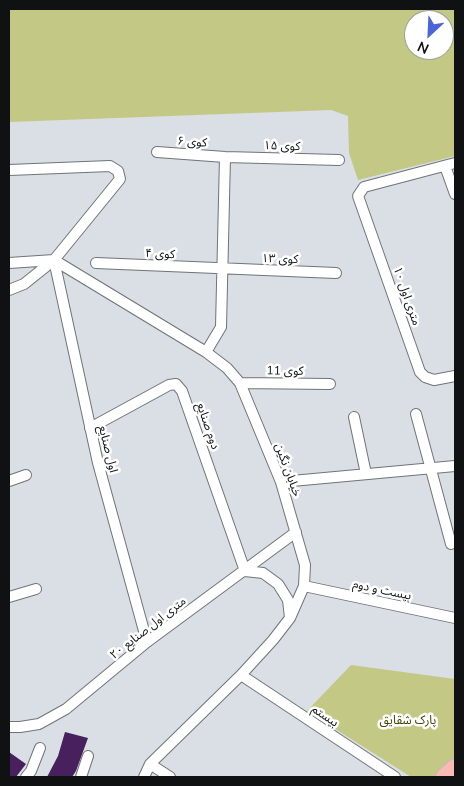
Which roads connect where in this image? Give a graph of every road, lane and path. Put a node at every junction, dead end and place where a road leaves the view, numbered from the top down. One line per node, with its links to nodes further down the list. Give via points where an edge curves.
1 (157, 152): 2 (street, کوی ۶)
2 (224, 157): 3 (street, کوی ۱۵); 10 (street)
3 (340, 160)
4 (450, 164): 6 (street); 14 (street, ۱۰ متری اول, via 364,187 358,196 420,372 434,380)
5 (9, 170): 7 (street, via 110,166 118,171 120,179)
6 (455, 194)
7 (54, 260): 8 (street); 12 (street, via 24,284); 13 (street, خیابان نگین); 19 (street, اول صنایع)
8 (9, 263)
9 (96, 263): 10 (street, کوی ۴)
10 (222, 269): 11 (street, کوی ۱۳); 13 (street, via 221,327)
11 (336, 273)
12 (9, 290)
13 (206, 352): 15 (street, خیابان نگین)
14 (455, 376)
15 (240, 382): 16 (street, کوی 11); 25 (street, خیابان نگین)
16 (330, 384)
17 (416, 414): 21 (street)
18 (354, 417): 22 (street)
19 (90, 428): 28 (street, دوم صنایع, via 176,384 182,391); 34 (street, اول صنایع)
20 (455, 466): 21 (street)
21 (430, 468): 22 (street); 27 (street)
22 (366, 474): 25 (street)
23 (26, 475): 24 (street)
24 (9, 480)
25 (281, 482): 26 (street, خیابان نگین)
26 (296, 532): 28 (street, ۲۰ متری اول صنایع); 29 (street, خیابان نگین, via 305,565)
27 (451, 544)
28 (245, 571): 32 (street, via 263,573 278,584 288,600); 34 (street, ۲۰ متری اول صنایع)
29 (304, 586): 32 (street, خیابان نگین); 33 (street, بیست و دوم)
30 (36, 589): 31 (street)
31 (9, 597)
32 (290, 618): 35 (street, خیابان نگین)
33 (455, 618)
34 (146, 642): 36 (street, ۲۰ متری اول صنایع, via 53,718 39,724)
35 (241, 675): 39 (street, خیابان نگین); 45 (street, بیستم)
36 (9, 727)
37 (40, 748): 41 (street)
38 (88, 756): 42 (street)
39 (150, 764): 43 (street, خیابان نگین); 44 (street)
40 (455, 767): 46 (main road)
41 (26, 777)
42 (81, 777)
43 (144, 777)
44 (170, 777)
45 (395, 777)
46 (444, 777)

